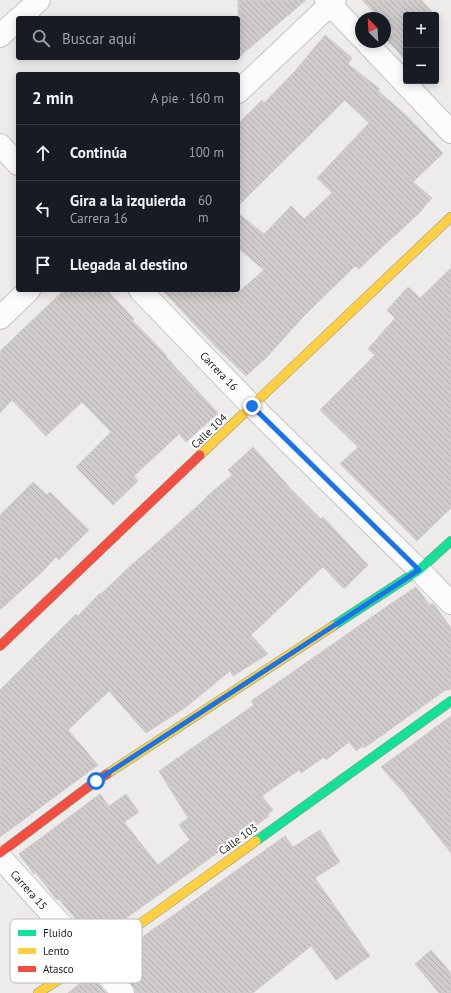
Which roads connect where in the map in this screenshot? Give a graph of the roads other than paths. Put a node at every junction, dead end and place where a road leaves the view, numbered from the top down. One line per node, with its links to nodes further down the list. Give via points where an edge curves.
1 (39, 0): 3 (street)
2 (330, 1): 5 (street); 8 (street)
3 (22, 16)
4 (16, 22): 6 (street)
5 (355, 30)
6 (0, 36)
7 (372, 48): 9 (street)
8 (240, 90)
9 (451, 132)
10 (0, 145): 11 (street)
11 (16, 162)
12 (451, 217): 16 (street, Calle 104)
13 (27, 292): 15 (street)
14 (142, 292): 16 (street, Carrera 16)
15 (0, 318)
16 (252, 406): 18 (street, Carrera 16); 20 (street, Calle 104)
17 (451, 541): 18 (street)
18 (419, 570): 19 (street, Carrera 16); 22 (street, via 96,781)
19 (451, 603)
20 (0, 646)
21 (451, 701): 25 (street, Calle 103)
22 (0, 853)
23 (0, 857): 24 (street, Carrera 15)
24 (55, 919)
25 (142, 922)
26 (54, 983): 28 (street, Calle 103)
27 (114, 983): 29 (street, Carrera 15)
28 (38, 993)
29 (123, 993)

